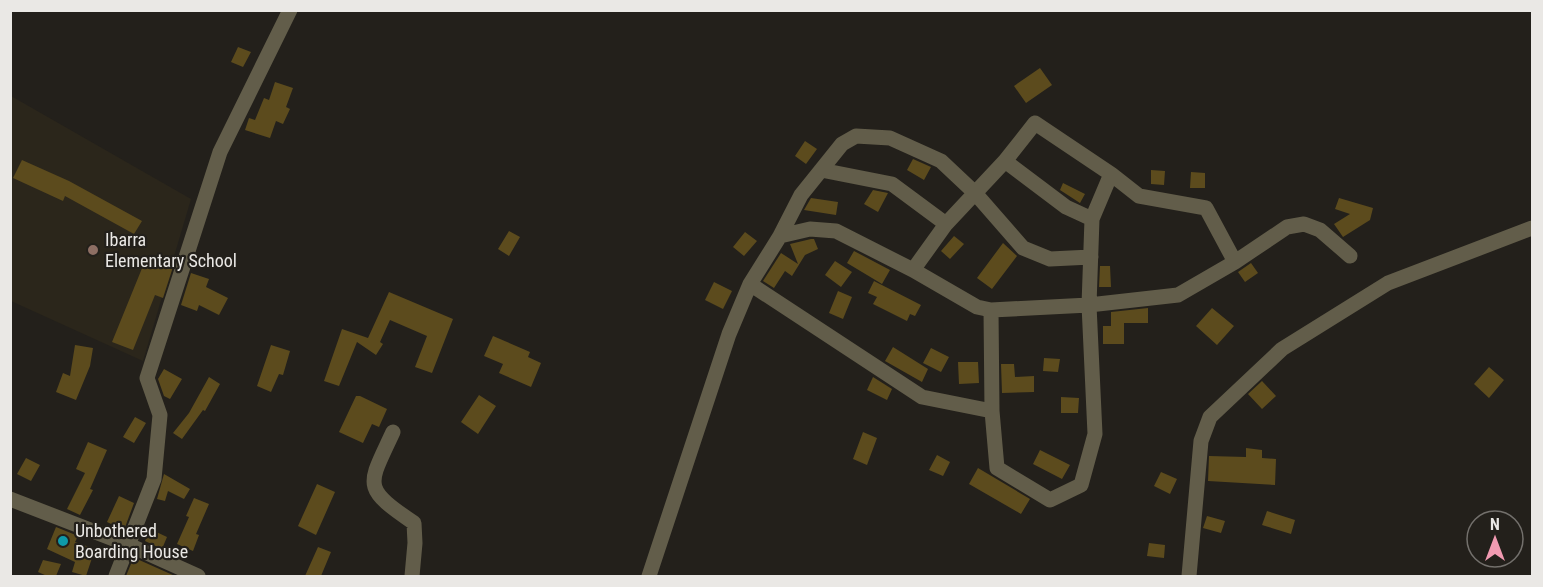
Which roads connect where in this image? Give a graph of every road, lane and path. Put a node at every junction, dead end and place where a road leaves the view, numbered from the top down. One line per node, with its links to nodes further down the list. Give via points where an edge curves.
1 (290, 10): 20 (street, via 220,152 147,378 160,415 154,479)
2 (1005, 161): 4 (street, via 1035,123); 5 (street); 6 (street, via 1066,207)
3 (821, 170): 5 (street, via 842,144 856,136 890,138 941,161); 7 (street, via 892,184); 9 (street, via 801,195)
4 (1111, 174): 6 (street); 12 (street, via 1139,196 1206,208)
5 (975, 193): 7 (street); 11 (street, via 1023,248 1050,259)
6 (1092, 219): 11 (street)
7 (946, 224): 13 (street)
8 (1533, 228): 25 (street, via 1388,283 1282,349 1210,417 1201,441)
9 (780, 236): 13 (street, via 810,229 836,231); 14 (street)
10 (1350, 256): 12 (street, via 1320,230 1304,224 1287,227)
11 (1091, 257): 15 (street)
12 (1235, 262): 15 (street, via 1179,295)
13 (913, 270): 16 (street, via 977,307)
14 (750, 284): 17 (street, via 922,397); 24 (street, via 729,334)
15 (1089, 305): 16 (street); 17 (street, via 1095,434 1081,485 1050,500 997,468)
16 (991, 310): 17 (street)
17 (992, 411)
18 (393, 432): 23 (street, via 372,484 383,502 414,523)
19 (10, 499): 20 (street)
20 (129, 544): 21 (street); 22 (street)
21 (116, 576)
22 (198, 576)
23 (412, 576)
24 (649, 576)
25 (1189, 576)

